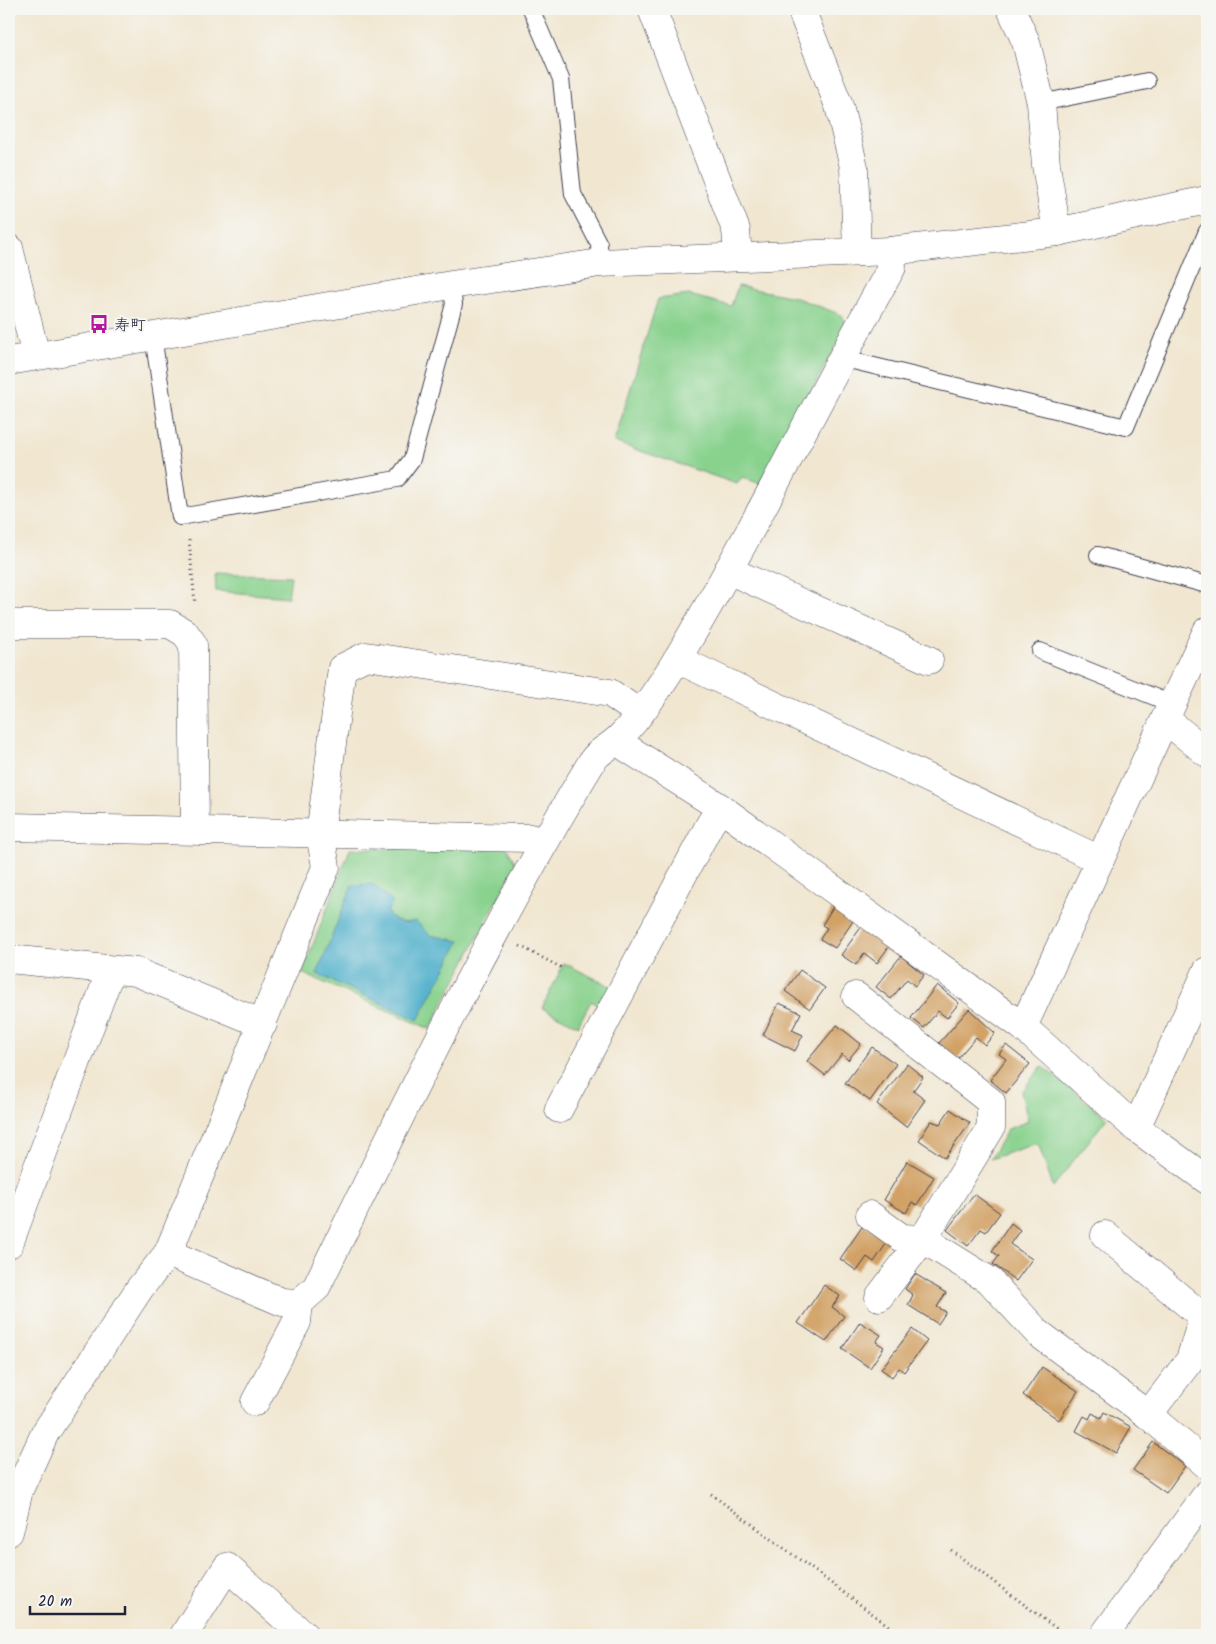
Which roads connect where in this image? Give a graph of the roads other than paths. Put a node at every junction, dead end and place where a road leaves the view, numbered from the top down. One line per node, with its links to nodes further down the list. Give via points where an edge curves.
1 (531, 9): 14 (lane, via 561,79 573,194 599,244)
2 (652, 9): 13 (street, via 736,230)
3 (801, 9): 12 (street, via 839,106 854,166)
4 (1011, 9): 6 (street, via 1026,42)
5 (1147, 81): 6 (lane)
6 (1041, 103): 9 (street, via 1046,165)
7 (1206, 203): 9 (street)
8 (1207, 231): 18 (lane, via 1126,427)
9 (1057, 232): 11 (street)
10 (9, 248): 17 (street)
11 (890, 251): 12 (street); 18 (street, via 892,267)
12 (857, 252): 13 (street)
13 (738, 256): 14 (street)
14 (600, 263): 15 (street)
15 (451, 284): 16 (street); 16 (lane, via 454,304 412,459 397,479 180,517)
16 (154, 336): 17 (street)
17 (36, 356): 19 (street)
18 (840, 358): 21 (street)
19 (9, 361)
20 (1098, 555): 22 (lane)
21 (728, 570): 26 (street); 27 (street)
22 (1207, 585)
23 (9, 624): 34 (street, via 170,624 185,633 193,644)
24 (1207, 631): 28 (street)
25 (1040, 651): 28 (lane)
26 (677, 659): 29 (street); 37 (street)
27 (929, 660)
28 (1168, 711): 31 (street); 37 (street)
29 (640, 712): 30 (street); 35 (street, via 610,693 366,656 342,668)
30 (616, 741): 32 (street); 36 (street, via 596,755)
31 (1207, 753)
32 (721, 808): 43 (street); 44 (street)
33 (9, 827): 34 (street)
34 (195, 829): 35 (street)
35 (320, 834): 36 (street, via 530,838); 42 (street, via 326,867)
36 (544, 843): 53 (street, via 436,1041 316,1288)
37 (1100, 860): 43 (street)
38 (9, 959): 39 (street)
39 (111, 970): 42 (street, via 136,972); 50 (street)
40 (1207, 971): 45 (street)
41 (856, 996): 49 (street, via 991,1102 991,1128)
42 (263, 1024): 51 (street)
43 (1023, 1027): 45 (street)
44 (559, 1109)
45 (1136, 1128): 46 (street)
46 (1207, 1180)
47 (870, 1215): 49 (street, via 902,1238)
48 (1105, 1235): 55 (street, via 1203,1318 1190,1360)
49 (923, 1239): 52 (street); 55 (street, via 990,1281 1038,1333)
50 (9, 1244)
51 (168, 1253): 53 (street, via 282,1302); 58 (street, via 140,1288 45,1433 19,1490)
52 (879, 1297)
53 (299, 1303): 54 (street, via 296,1322)
54 (255, 1402)
55 (1148, 1415): 56 (street)
56 (1207, 1465)
57 (1207, 1494): 61 (street)
58 (9, 1532)
59 (184, 1635): 60 (street, via 227,1567)
60 (304, 1635)
61 (1104, 1635)

